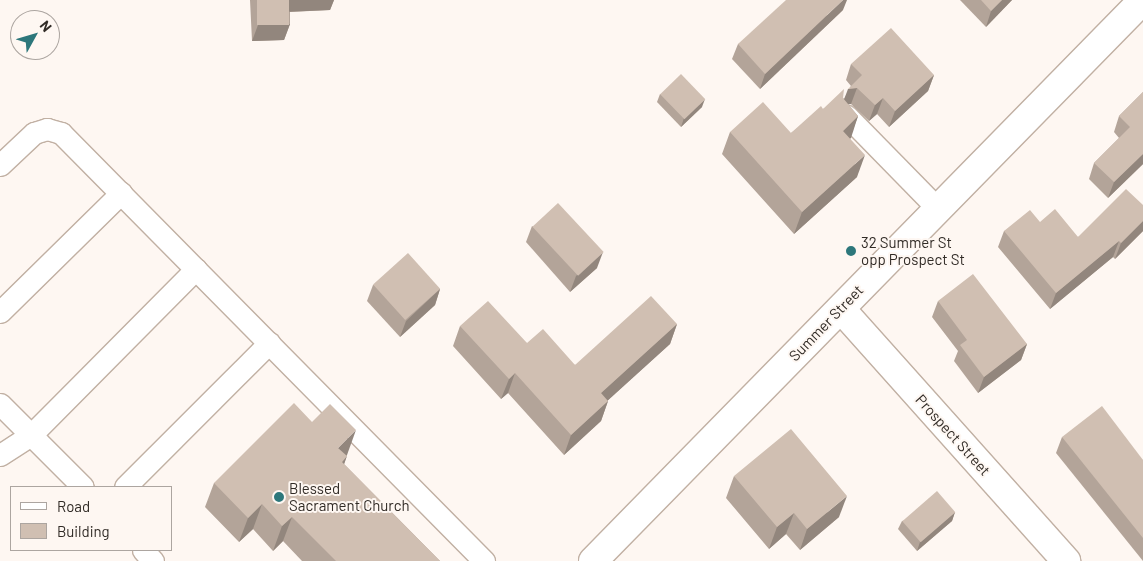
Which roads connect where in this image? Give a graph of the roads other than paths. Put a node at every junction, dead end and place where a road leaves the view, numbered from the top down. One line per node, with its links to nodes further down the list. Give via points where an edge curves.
1 (1142, 2): 5 (street, Summer Street)
2 (848, 116): 5 (lane)
3 (0, 165): 4 (lane, via 34,133 54,130)
4 (121, 193): 6 (lane); 8 (lane)
5 (938, 209): 7 (street, Summer Street)
6 (196, 269): 9 (lane); 11 (lane)
7 (841, 308): 18 (street, Summer Street); 19 (street, Prospect Street)
8 (0, 312)
9 (269, 343): 14 (lane); 17 (lane)
10 (0, 404): 11 (lane)
11 (30, 435): 12 (lane); 13 (lane)
12 (0, 455)
13 (81, 486)
14 (126, 486)
15 (144, 551): 16 (lane)
16 (153, 561)
17 (484, 561)
18 (593, 561)
19 (1066, 561)

